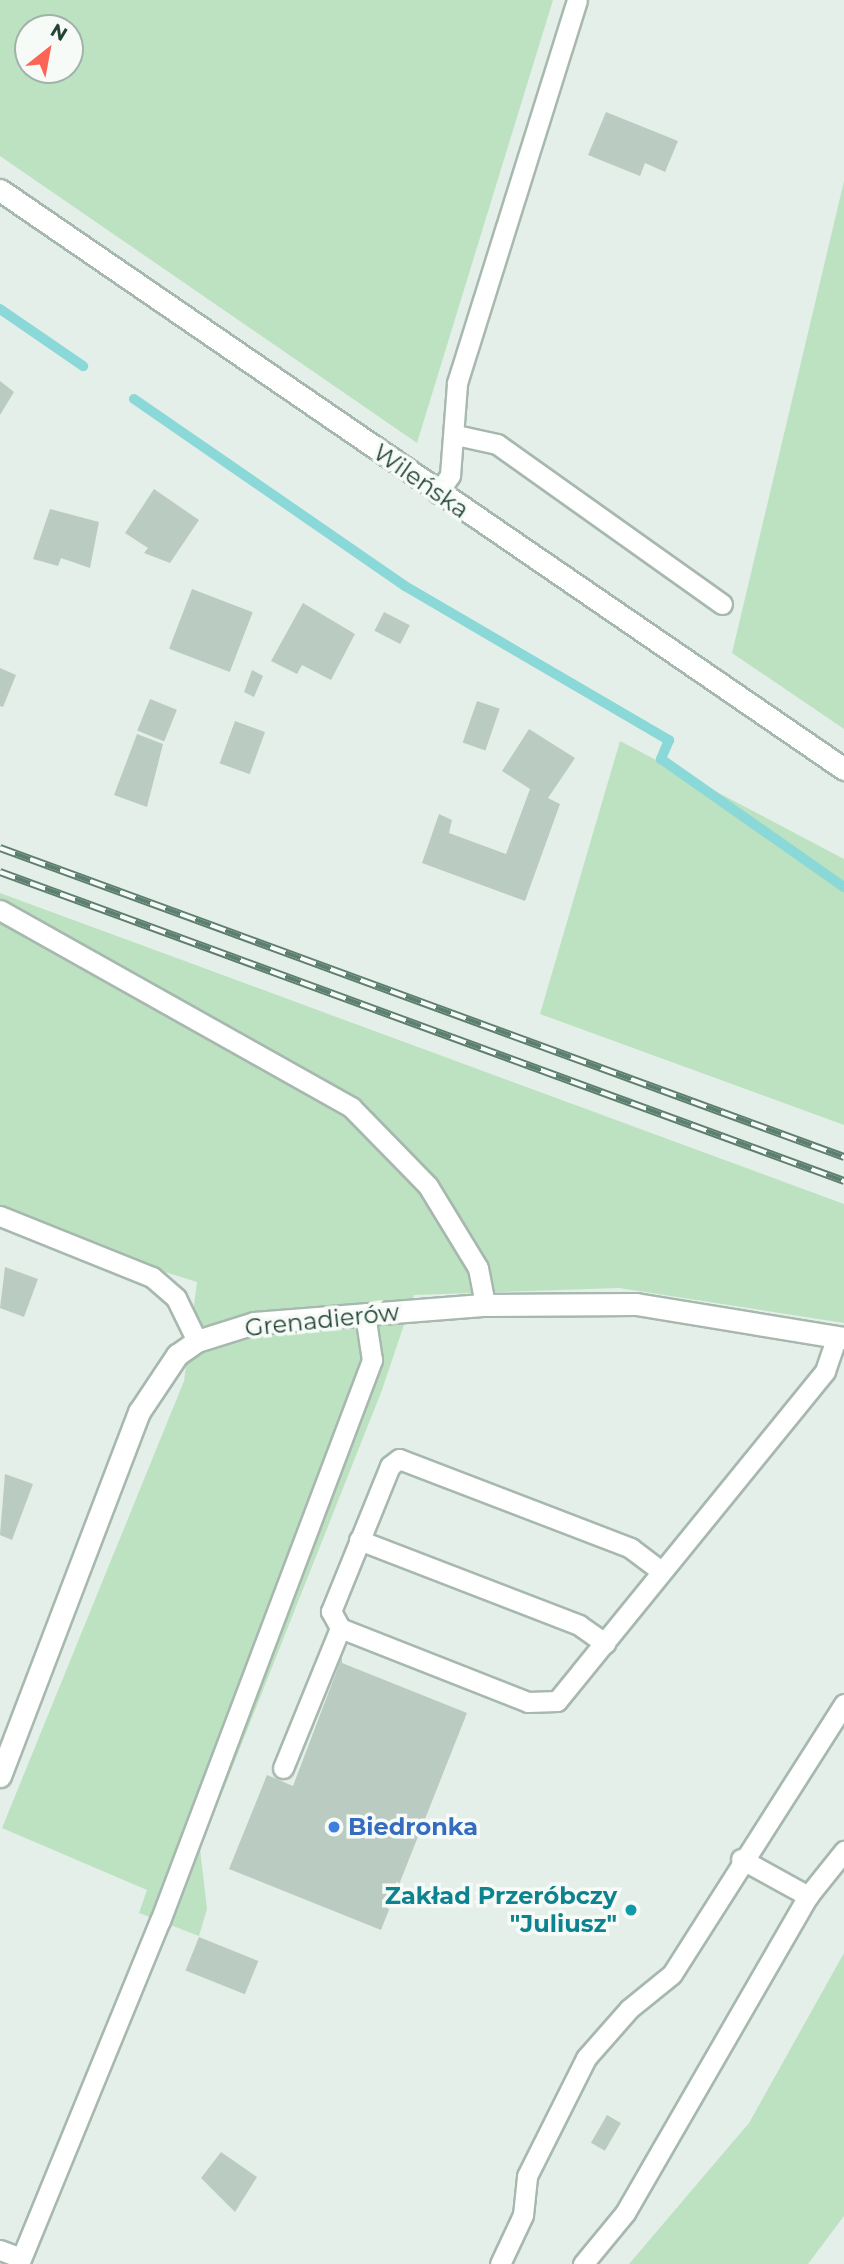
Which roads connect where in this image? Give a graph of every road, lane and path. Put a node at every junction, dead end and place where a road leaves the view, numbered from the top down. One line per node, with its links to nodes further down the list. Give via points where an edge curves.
1 (577, 0): 3 (lane, via 457,383)
2 (0, 190): 4 (street, Wileńska)
3 (456, 435): 4 (lane, via 450,475); 5 (lane, via 497,444)
4 (438, 493): 6 (street, Wileńska)
5 (722, 604)
6 (844, 769)
7 (0, 910): 9 (lane, via 351,1107 428,1186 478,1268)
8 (0, 1216): 12 (lane, via 152,1277 176,1298)
9 (485, 1305): 10 (street, Grenadierów); 11 (street, Grenadierów, via 636,1304)
10 (365, 1314): 12 (street, Grenadierów, via 254,1323); 24 (lane, via 372,1360 160,1921)
11 (841, 1338): 14 (lane, via 825,1371)
12 (197, 1341): 19 (street, Grenadierów, via 177,1355 139,1412)
13 (359, 1540): 14 (lane, via 390,1466 411,1459 631,1548); 15 (lane, via 331,1611); 16 (lane, via 579,1625)
14 (661, 1571): 16 (lane)
15 (340, 1628): 16 (lane, via 538,1705 564,1695); 18 (lane)
16 (604, 1643)
17 (844, 1704): 21 (lane)
18 (283, 1768)
19 (0, 1776)
20 (844, 1852): 22 (lane)
21 (741, 1859): 22 (lane); 25 (lane, via 672,1974 629,2009 586,2058 527,2176 523,2215)
22 (808, 1896): 26 (lane, via 625,2213)
23 (0, 2250): 24 (lane)
24 (20, 2261)
25 (500, 2264)
26 (583, 2264)

